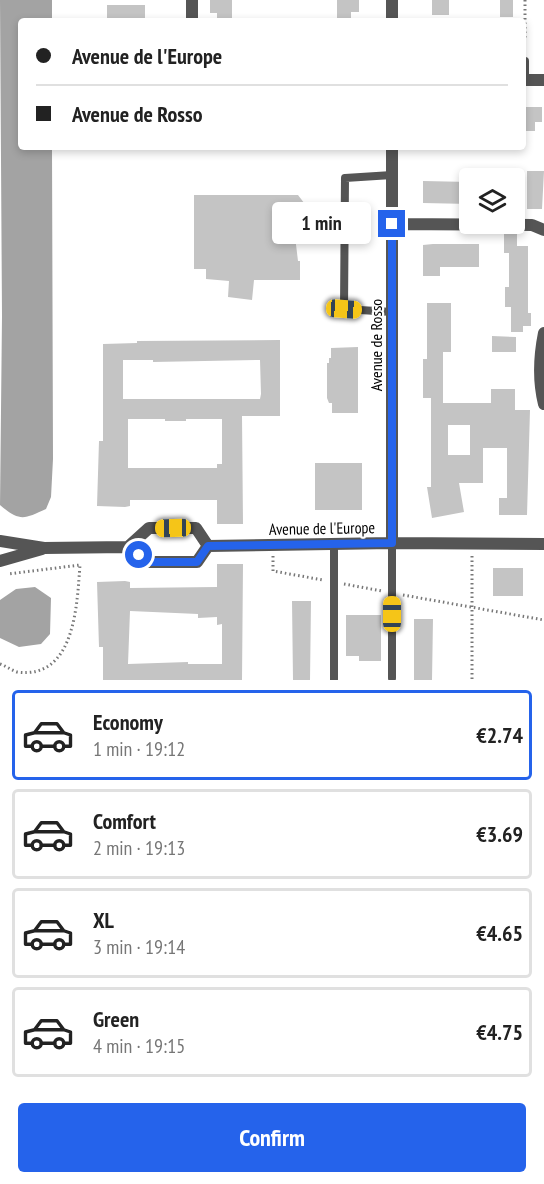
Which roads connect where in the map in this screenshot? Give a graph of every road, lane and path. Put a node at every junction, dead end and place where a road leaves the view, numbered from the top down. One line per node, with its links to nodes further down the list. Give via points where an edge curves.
1 (192, 0): 4 (street)
2 (392, 0): 5 (street)
3 (525, 0): 6 (path)
4 (192, 18)
5 (392, 18)
6 (525, 18)
7 (526, 80): 8 (street)
8 (544, 80)
9 (392, 150): 10 (street, Avenue de Rosso)
10 (392, 175): 11 (street, Avenue de Rosso); 13 (lane, via 345,178 344,309)
11 (392, 224): 12 (street, via 532,225); 13 (street, Avenue de Rosso)
12 (544, 230)
13 (392, 312): 17 (street, Avenue de Rosso)
14 (544, 333): 15 (street, via 539,355)
15 (544, 405)
16 (0, 541): 23 (street)
17 (392, 543): 18 (street, Avenue de l'Europe); 19 (street, Avenue de l'Europe); 27 (lane)
18 (334, 544): 21 (street, Avenue de l'Europe); 28 (lane)
19 (472, 544): 20 (street, Avenue de l'Europe); 29 (path)
20 (544, 544)
21 (208, 546): 22 (street, via 197,562 150,562); 22 (street, via 196,528 149,528)
22 (128, 547): 23 (street)
23 (44, 548): 24 (street)
24 (0, 561)
25 (0, 575): 26 (path, via 80,565 69,645 55,663 38,673 16,672)
26 (0, 664)
27 (392, 678)
28 (333, 680)
29 (472, 680)

